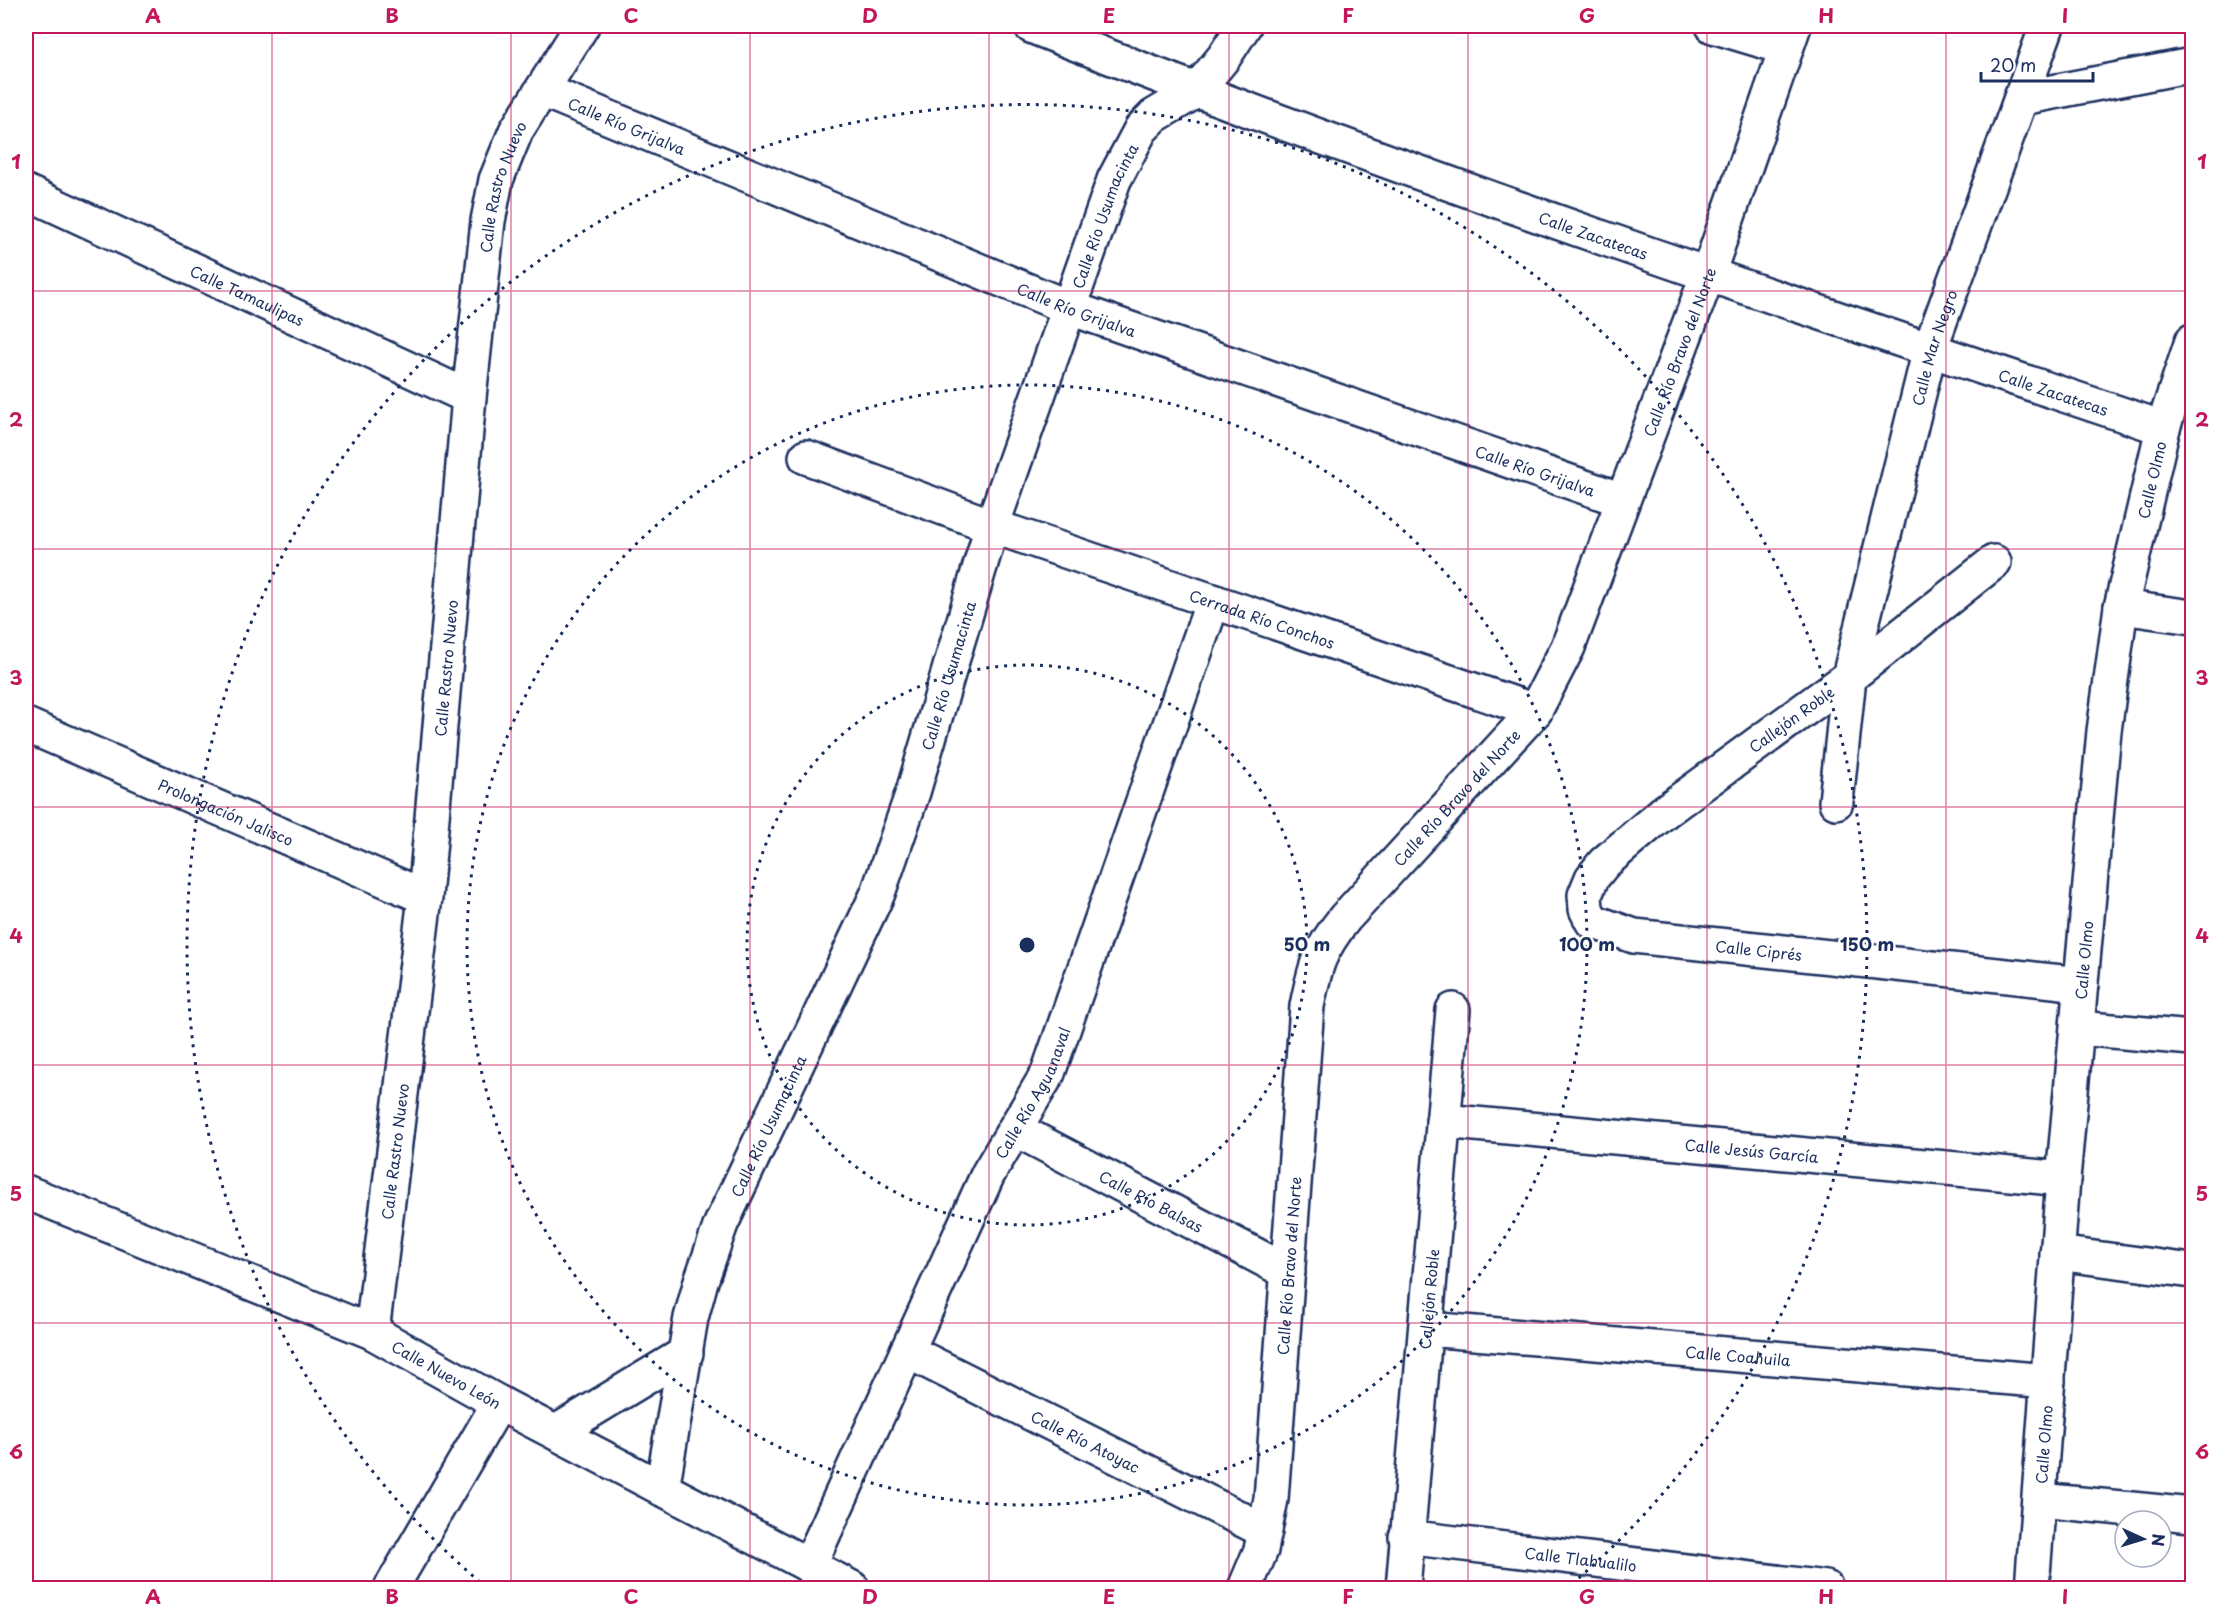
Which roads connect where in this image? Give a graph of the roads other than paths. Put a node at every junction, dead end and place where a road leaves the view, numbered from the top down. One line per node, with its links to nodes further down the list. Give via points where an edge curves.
1 (582, 26): 8 (street, Calle Rastro Nuevo)
2 (1030, 26): 9 (street, Calle Zacatecas)
3 (1244, 26): 9 (street, Calle Río Usumacinta)
4 (1713, 26): 6 (street)
5 (2047, 26): 10 (street, Calle Mar Negro)
6 (1790, 37): 12 (street, Calle Río Bravo del Norte)
7 (2193, 65): 10 (street)
8 (542, 90): 13 (street, Calle Río Grijalva); 16 (street, Calle Rastro Nuevo, via 516,131 496,180)
9 (1196, 91): 12 (street, Calle Zacatecas); 13 (street, Calle Río Usumacinta, via 1154,116 1141,129 1114,180)
10 (2022, 98): 15 (street, Calle Mar Negro)
11 (26, 192): 16 (street, Calle Tamaulipas)
12 (1708, 274): 15 (street, Calle Zacatecas); 19 (street, Calle Río Bravo del Norte)
13 (1070, 308): 19 (street, Calle Río Grijalva); 20 (street, Calle Río Usumacinta)
14 (2193, 341): 17 (street, Calle Olmo)
15 (1930, 349): 17 (street, Calle Zacatecas); 25 (street, Calle Mar Negro)
16 (469, 397): 30 (street, Calle Rastro Nuevo)
17 (2163, 428): 23 (street, Calle Olmo)
18 (806, 457): 20 (street, Cerrada Río Conchos)
19 (1622, 500): 26 (street, Calle Río Bravo del Norte, via 1568,647)
20 (992, 526): 22 (street, Cerrada Río Conchos); 45 (street, Calle Río Usumacinta, via 913,792 878,893 721,1224 701,1281)
21 (1994, 562): 25 (street, Callejón Roble)
22 (1213, 602): 26 (street, Cerrada Río Conchos); 36 (street, Calle Río Aguanaval, via 1048,1073)
23 (2121, 607): 24 (street); 31 (street, Calle Olmo, via 2104,731)
24 (2193, 617)
25 (1849, 677): 28 (street, Calle Mar Negro); 29 (street, Callejón Roble, via 1664,812)
26 (1535, 711): 41 (street, Calle Río Bravo del Norte, via 1345,918 1327,940 1316,963 1306,1016)
27 (26, 724): 30 (street, Prolongación Jalisco)
28 (1836, 802)
29 (1592, 878): 31 (street, Calle Ciprés, via 1585,895 1592,921 1634,936)
30 (425, 897): 43 (street, Calle Rastro Nuevo)
31 (2081, 984): 33 (street, Calle Olmo)
32 (1453, 1010): 35 (street, Callejón Roble)
33 (2078, 1028): 34 (street); 37 (street, Calle Olmo)
34 (2193, 1038)
35 (1443, 1121): 37 (street, Calle Jesús García); 42 (street, Callejón Roble)
36 (1015, 1129): 41 (street, Calle Río Balsas); 44 (street, Calle Río Aguanaval, via 988,1174)
37 (2062, 1179): 39 (street, Calle Olmo)
38 (26, 1192): 43 (street, Calle Nuevo León)
39 (2057, 1253): 40 (street); 46 (street, Calle Olmo)
40 (2193, 1271)
41 (1288, 1272): 52 (street, Calle Río Bravo del Norte, via 1271,1499)
42 (1427, 1329): 46 (street, Calle Coahuila); 53 (street, Callejón Roble)
43 (372, 1332): 47 (street, Calle Nuevo León)
44 (907, 1351): 52 (street, Calle Río Atoyac); 54 (street, Calle Río Aguanaval)
45 (686, 1353): 48 (street); 49 (street, Calle Río Usumacinta)
46 (2048, 1382): 50 (street, Calle Olmo)
47 (499, 1403): 48 (street, Calle Nuevo León); 55 (street)
48 (556, 1432): 49 (street, Calle Nuevo León)
49 (662, 1490): 54 (street, Calle Nuevo León)
50 (2040, 1500): 51 (street); 60 (street, Calle Olmo)
51 (2193, 1515)
52 (1265, 1531): 57 (street, Calle Río Bravo del Norte)
53 (1406, 1537): 58 (street, Callejón Roble); 59 (street, Calle Tlahualilo)
54 (809, 1566): 56 (street, Calle Nuevo León)
55 (392, 1588)
56 (852, 1588)
57 (1245, 1588)
58 (1403, 1588)
59 (1826, 1588)
60 (2032, 1588)

